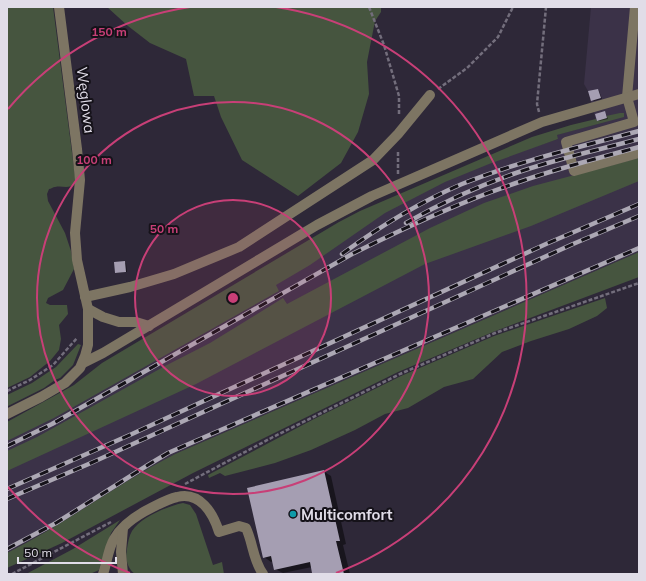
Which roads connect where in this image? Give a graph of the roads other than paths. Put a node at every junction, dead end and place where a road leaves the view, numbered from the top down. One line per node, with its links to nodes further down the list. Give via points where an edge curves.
1 (59, 7): 8 (street, Węglowa, via 80,180 75,233 77,260)
2 (635, 7): 5 (street)
3 (639, 94): 5 (street)
4 (430, 95): 8 (street, via 373,160 239,246 174,274)
5 (626, 97): 6 (street); 10 (street, via 542,122 372,196 317,225)
6 (636, 121): 7 (street, via 566,142 574,171)
7 (639, 153)
8 (85, 297): 9 (street, Węglowa)
9 (88, 309): 10 (street, via 119,322 136,322); 11 (street, Węglowa, via 88,345)
10 (149, 326): 11 (street)
11 (83, 363): 12 (street, via 65,383)
12 (7, 414)
13 (119, 524): 14 (street); 15 (street); 16 (street, via 169,499 189,497 198,500 215,519 220,532 239,526 246,528)
14 (103, 574)
15 (123, 574)
16 (262, 574)

